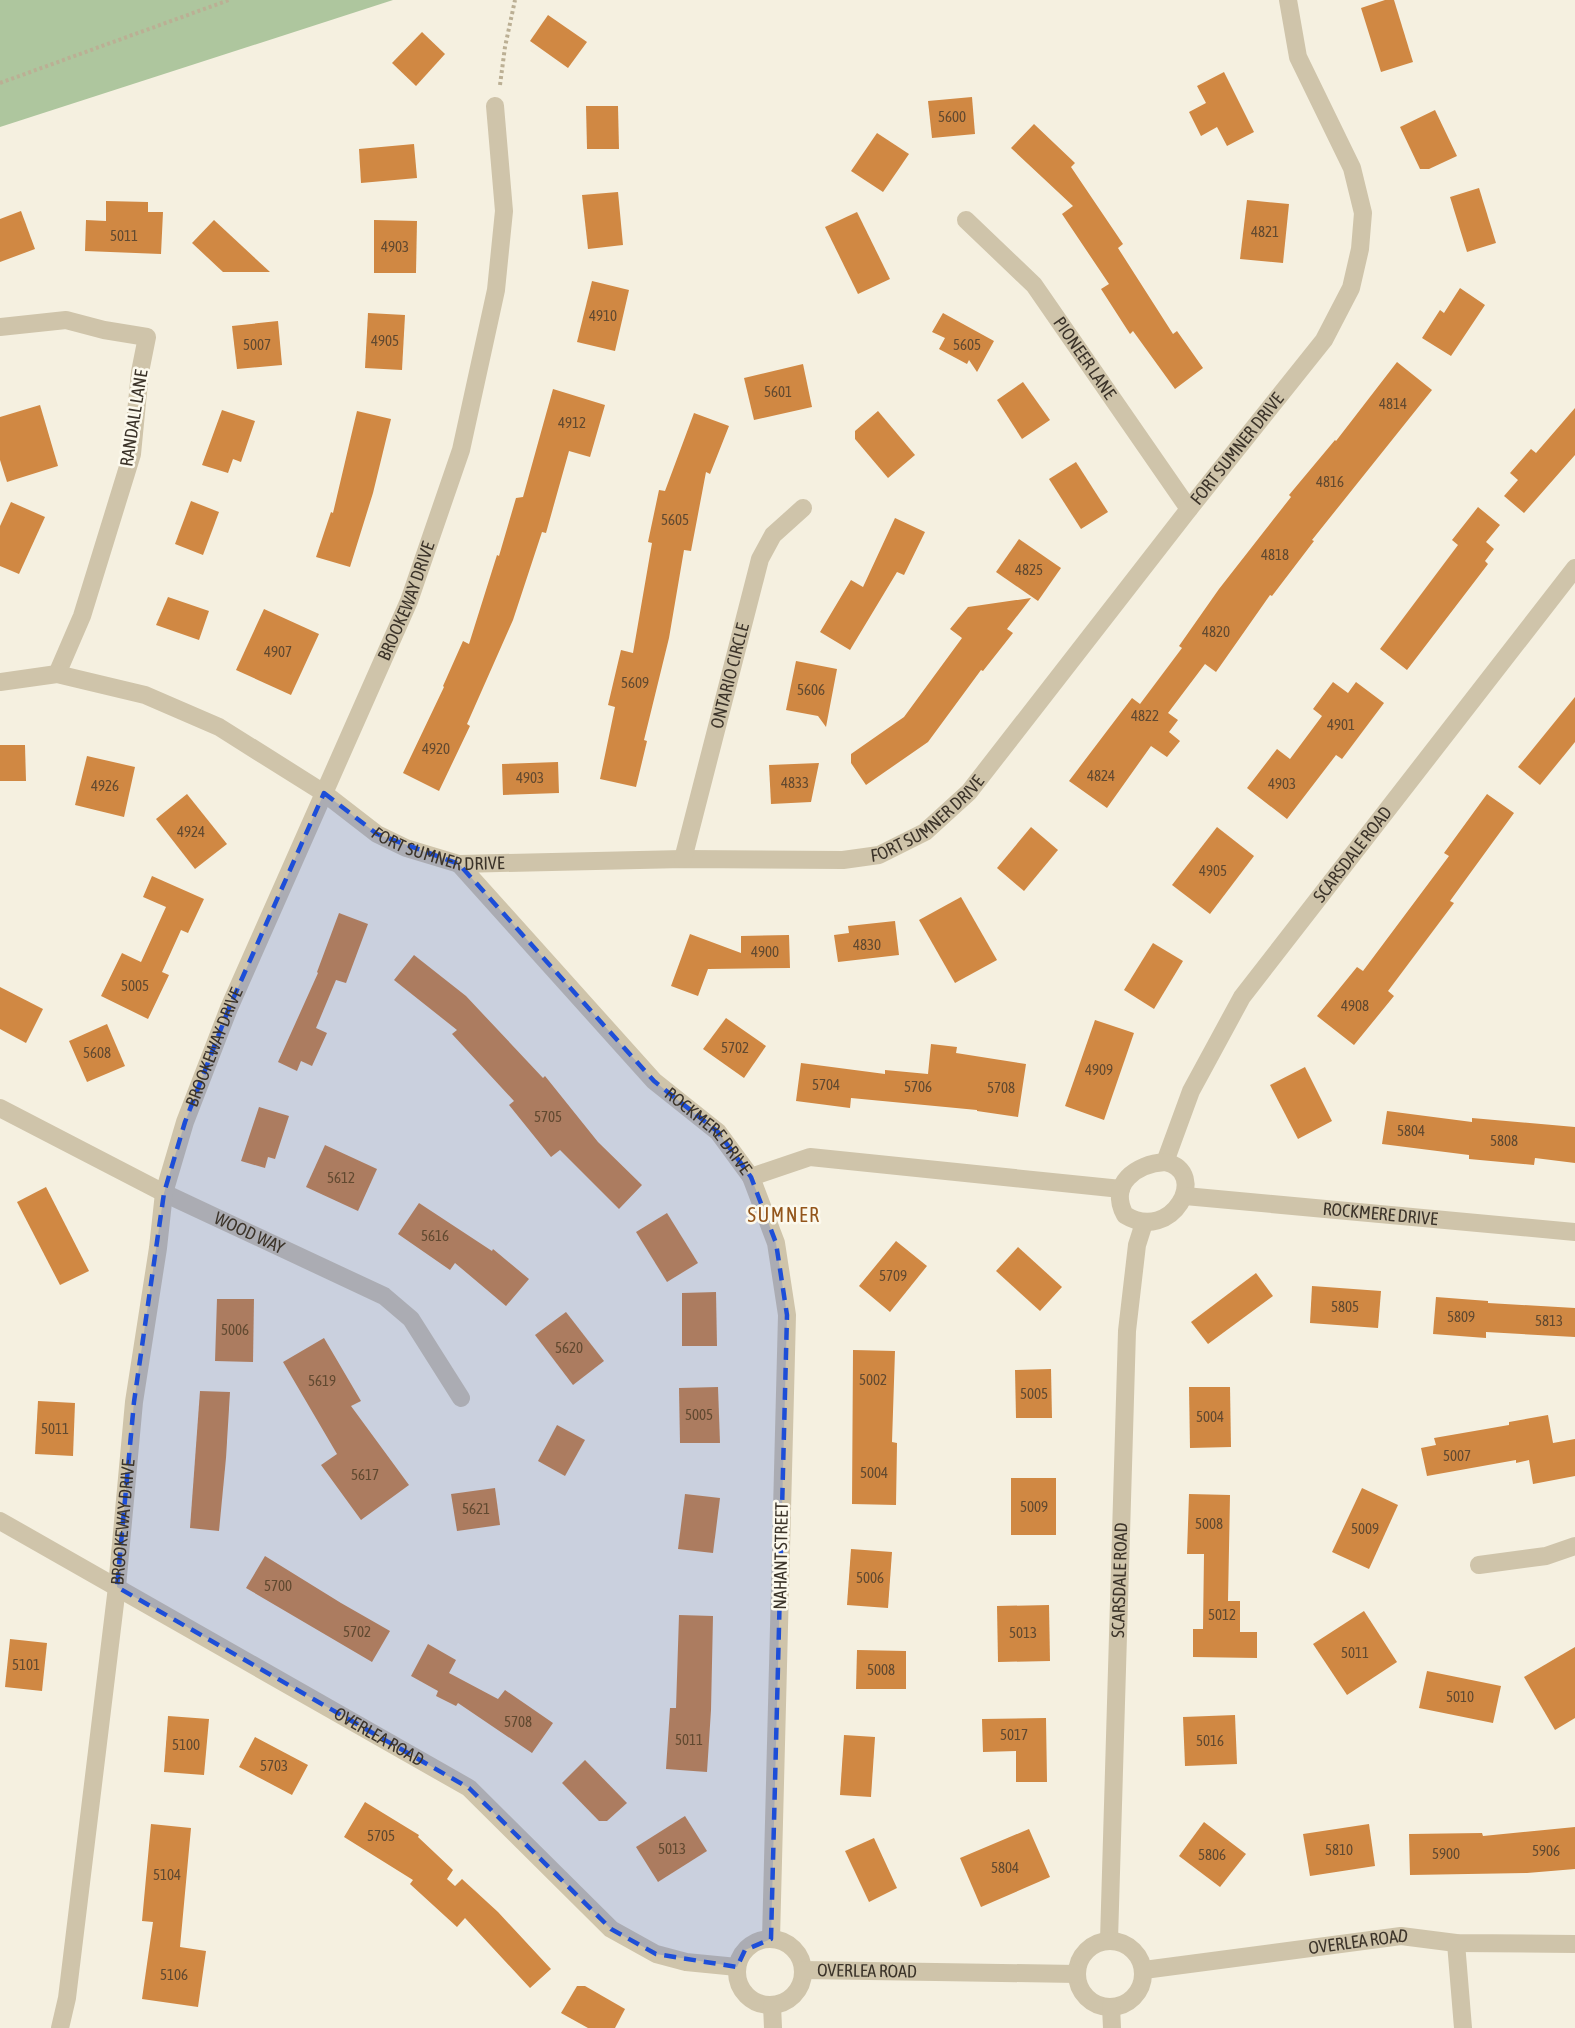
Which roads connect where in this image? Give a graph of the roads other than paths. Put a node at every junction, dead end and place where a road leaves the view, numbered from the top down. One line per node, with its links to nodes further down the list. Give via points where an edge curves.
1 (1288, 0): 6 (street, FORT SUMNER DRIVE, via 1298,57 1352,168 1363,213 1360,249 1351,288 1324,340)
2 (495, 106): 10 (street, BROOKEWAY DRIVE, via 504,211 496,290 461,450 409,601)
3 (966, 220): 6 (street, PIONEER LANE, via 1034,285)
4 (0, 327): 8 (street, RANDALL LANE, via 66,320 147,337 132,454 82,616)
5 (803, 508): 11 (street, ONTARIO CIRCLE, via 773,536 760,559)
6 (1189, 509): 11 (street, FORT SUMNER DRIVE, via 969,792 925,832 879,855 843,860)
7 (1575, 568): 14 (street, SCARSDALE ROAD, via 1242,997 1191,1091)
8 (57, 674): 9 (street, FORT SUMNER DRIVE); 10 (street, FORT SUMNER DRIVE, via 145,696 219,727)
9 (0, 682)
10 (324, 793): 12 (street, FORT SUMNER DRIVE, via 377,834 406,848); 17 (street, BROOKEWAY DRIVE, via 229,1008 185,1122)
11 (683, 859): 12 (street, FORT SUMNER DRIVE)
12 (459, 864): 15 (street, ROCKMERE DRIVE, via 654,1081 718,1132)
13 (0, 1108): 17 (street, WOOD WAY)
14 (1165, 1162): 16 (street, via 1139,1168); 18 (street, via 1179,1168 1185,1177)
15 (751, 1177): 16 (street, ROCKMERE DRIVE, via 810,1157); 26 (street, NAHANT STREET, via 776,1243 787,1315)
16 (1121, 1189): 19 (street, via 1119,1200 1125,1215)
17 (164, 1193): 21 (street, WOOD WAY, via 384,1296 411,1318); 25 (street, BROOKEWAY DRIVE, via 135,1402)
18 (1185, 1196): 19 (street, via 1168,1217); 20 (street, ROCKMERE DRIVE)
19 (1144, 1223): 27 (street, SCARSDALE ROAD, via 1137,1245 1127,1331)
20 (1575, 1232)
21 (461, 1398)
22 (0, 1521): 25 (street, OVERLEA ROAD)
23 (1575, 1546): 24 (street, via 1546,1556)
24 (1479, 1564)
25 (117, 1587): 30 (street, OVERLEA ROAD, via 469,1788 611,1929 656,1954 686,1962); 36 (street, BROOKEWAY DRIVE, via 67,1998)
26 (771, 1939): 30 (street, via 745,1950); 31 (street, via 796,1952)
27 (1108, 1940): 32 (street, via 1119,1941 1136,1952); 33 (street, via 1083,1954)
28 (1456, 1943): 29 (street, OVERLEA ROAD); 32 (street, OVERLEA ROAD, via 1401,1936); 39 (street)
29 (1575, 1944)
30 (737, 1967): 34 (street, via 746,1995)
31 (803, 1970): 33 (street, OVERLEA ROAD); 34 (street, via 798,1990 791,1998)
32 (1144, 1970): 35 (street, via 1139,1991 1131,2000)
33 (1077, 1974): 35 (street, via 1083,1994 1100,2006)
34 (772, 2005): 37 (street)
35 (1111, 2007): 38 (street)
36 (60, 2028)
37 (773, 2028)
38 (1112, 2028)
39 (1463, 2028)

